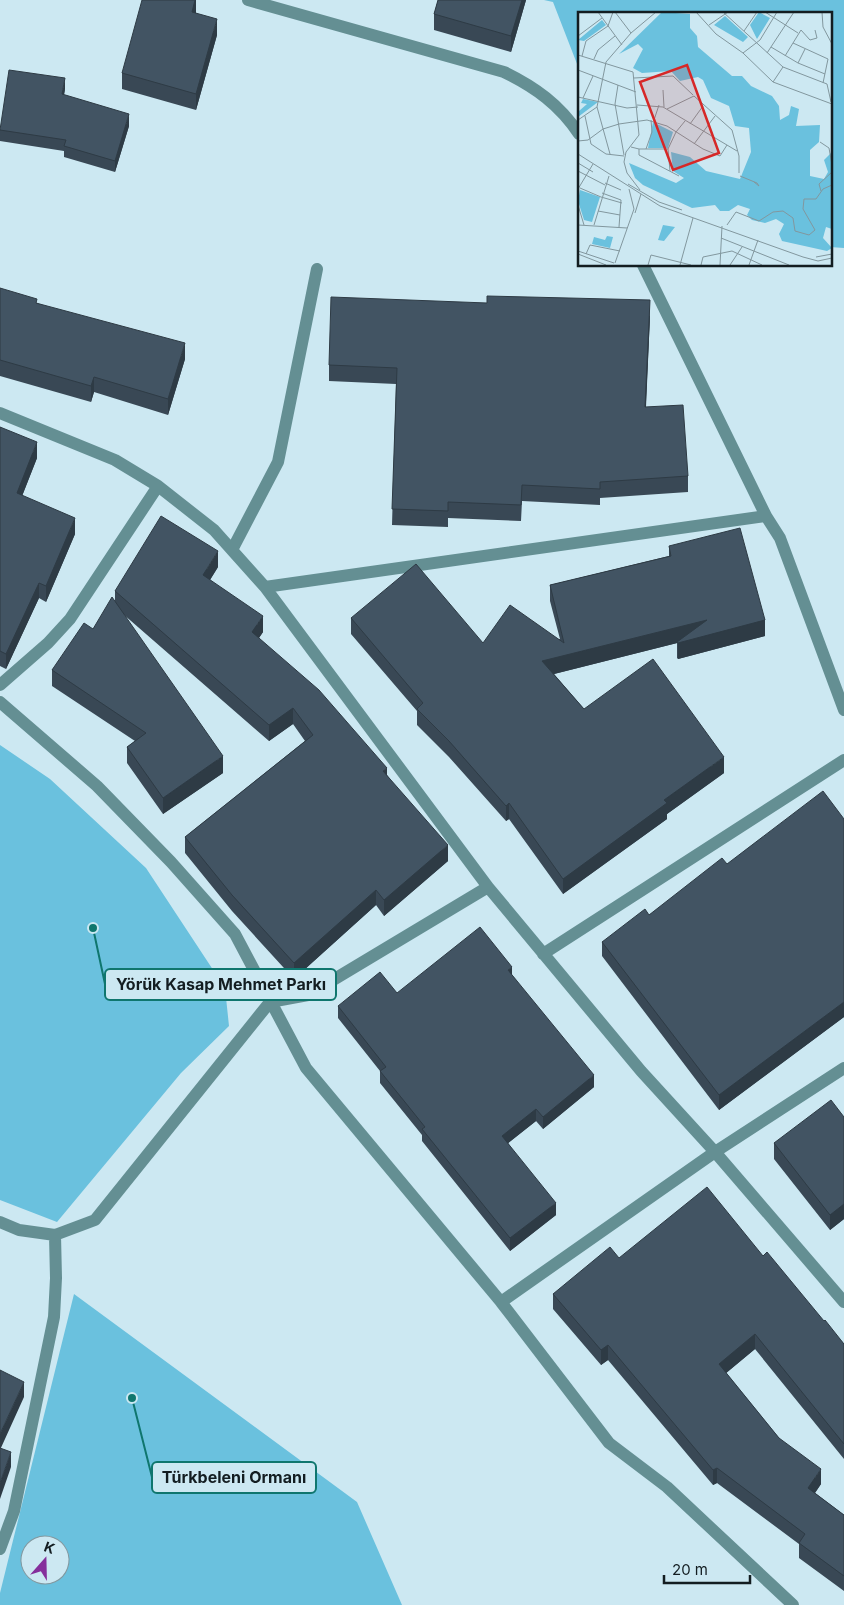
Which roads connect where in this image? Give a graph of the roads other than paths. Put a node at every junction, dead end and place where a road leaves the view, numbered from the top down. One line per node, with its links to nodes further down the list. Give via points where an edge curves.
1 (248, 0): 2 (street, via 504,72 548,98)
2 (578, 133)
3 (643, 266): 7 (street)
4 (317, 269): 8 (street, via 278,462)
5 (0, 413): 6 (street, via 115,460)
6 (158, 486): 8 (street, via 214,530); 10 (street, via 70,620)
7 (766, 516): 9 (street); 12 (street, via 780,538)
8 (232, 550): 9 (street)
9 (265, 586): 14 (street)
10 (0, 685)
11 (0, 702): 16 (street, via 97,786 171,862 235,934)
12 (844, 710)
13 (844, 760): 15 (street)
14 (488, 887): 15 (street); 16 (street, via 308,995)
15 (543, 954): 18 (street, via 641,1071)
16 (270, 1002): 20 (street, via 95,1220); 21 (street, via 306,1068)
17 (844, 1068): 18 (street)
18 (715, 1152): 21 (street); 22 (street)
19 (0, 1222): 20 (street, via 19,1230)
20 (55, 1235): 23 (street, via 54,1317 14,1511)
21 (501, 1302): 24 (street, via 609,1443 667,1487)
22 (844, 1302)
23 (0, 1549)
24 (793, 1605)

